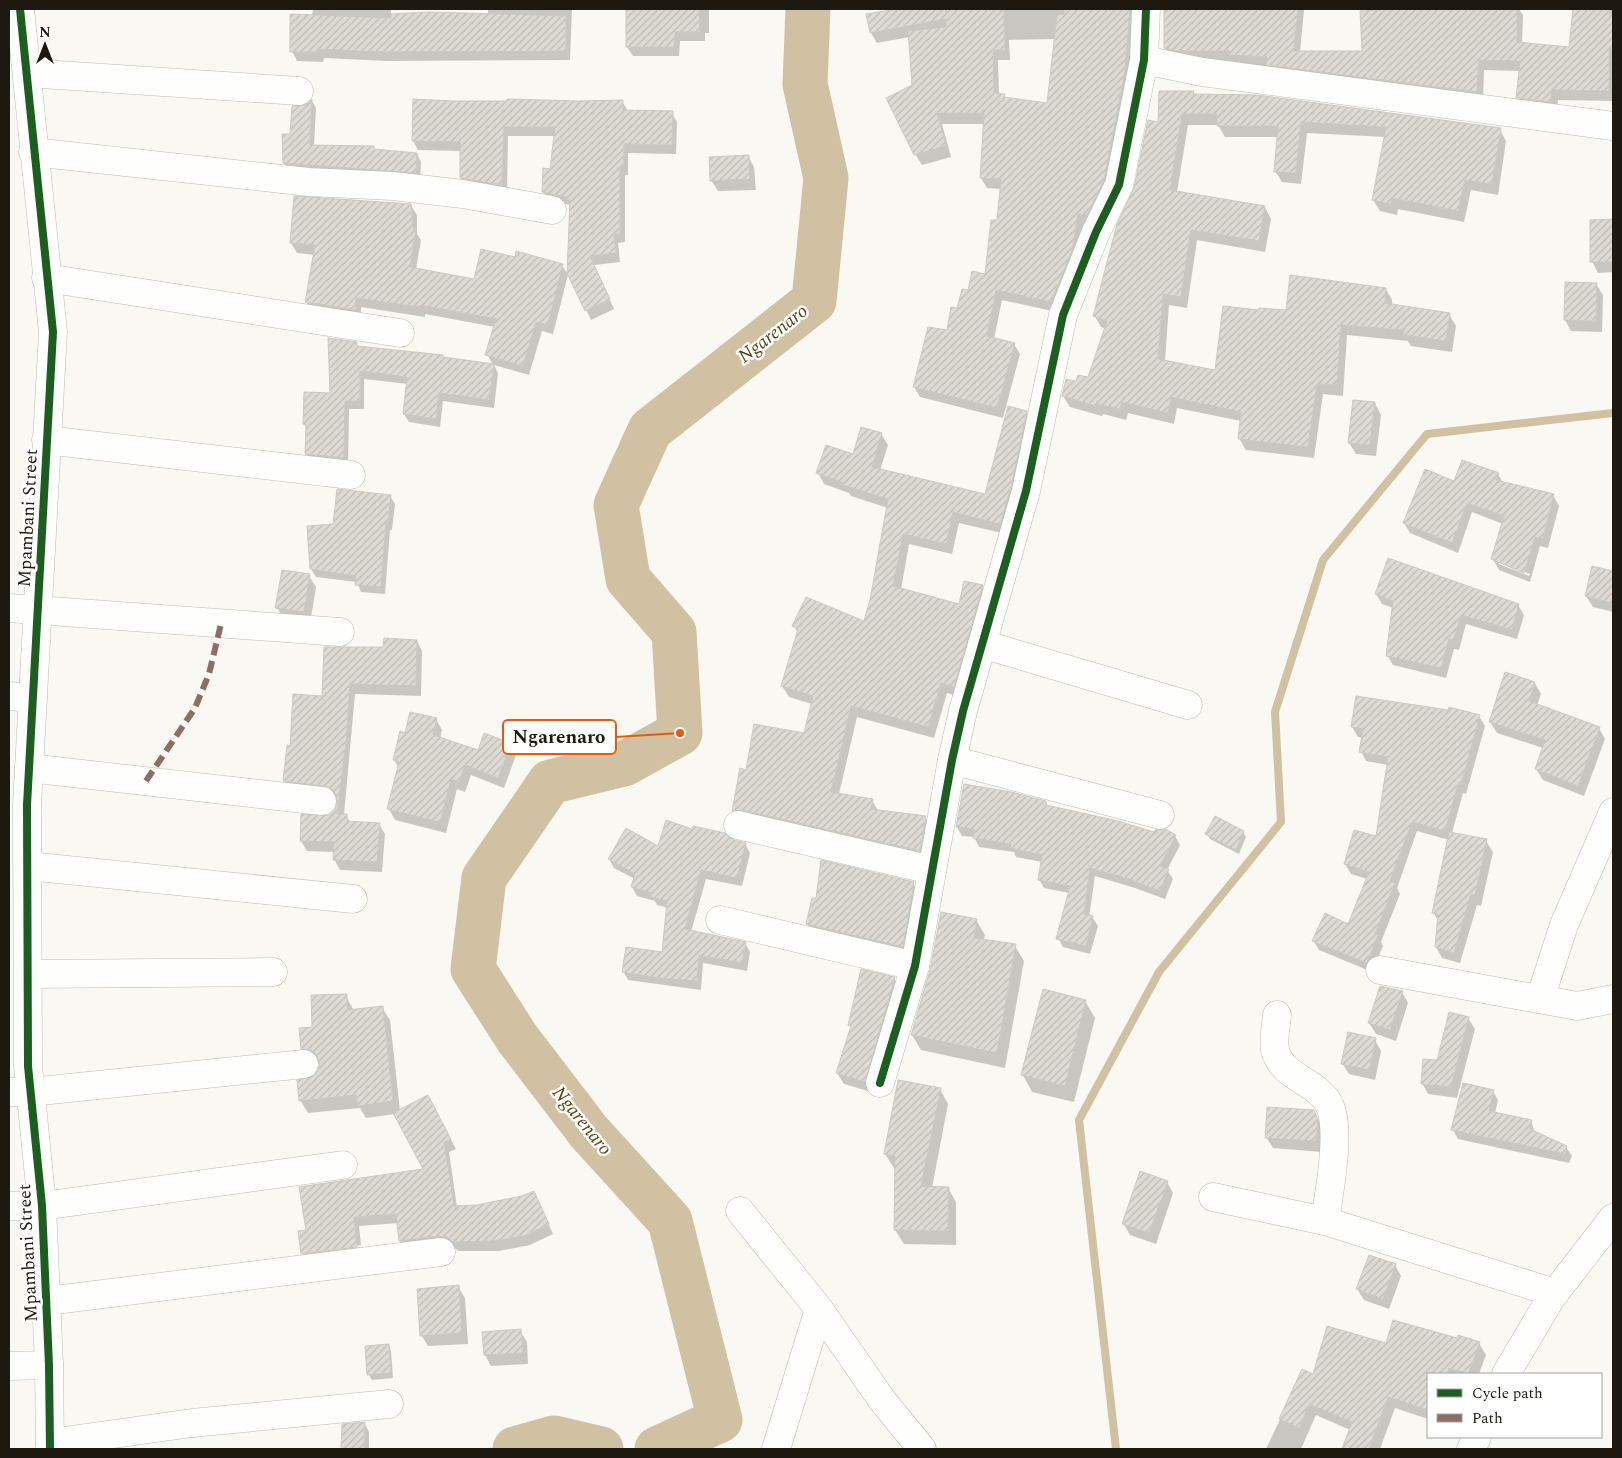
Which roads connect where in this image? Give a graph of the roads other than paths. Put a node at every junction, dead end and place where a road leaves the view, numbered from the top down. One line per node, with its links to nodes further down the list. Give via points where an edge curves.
1 (20, 9): 2 (street); 4 (street, Mpambani Street)
2 (26, 9)
3 (1146, 9): 5 (street)
4 (16, 41): 6 (street, Mpambani Street)
5 (1144, 60): 10 (street, via 1202,72); 20 (street, via 1119,184 1063,315 1026,491)
6 (27, 73): 7 (street); 8 (street, Mpambani Street)
7 (299, 91)
8 (30, 105): 9 (street); 11 (street, Mpambani Street)
9 (9, 125)
10 (1613, 126)
11 (33, 152): 12 (street, via 309,182 393,186 463,194); 13 (street, Mpambani Street)
12 (552, 210)
13 (46, 278): 14 (street); 15 (street, Mpambani Street, via 53,332)
14 (400, 333)
15 (46, 440): 16 (street); 18 (street, Mpambani Street)
16 (350, 475)
17 (9, 608): 18 (street)
18 (38, 611): 19 (street); 21 (street, Mpambani Street)
19 (340, 632)
20 (982, 644): 22 (street); 23 (street, via 962,711)
21 (21, 697): 24 (street, Mpambani Street)
22 (1188, 705)
23 (952, 760): 27 (street); 30 (street)
24 (29, 768): 25 (street); 29 (street, Mpambani Street)
25 (322, 802)
26 (1613, 812): 37 (street, via 1564,925)
27 (1160, 815)
28 (738, 825): 30 (street)
29 (21, 850): 31 (street); 36 (street, Mpambani Street)
30 (932, 870): 33 (street)
31 (353, 899)
32 (720, 920): 33 (street)
33 (915, 966): 41 (street)
34 (1380, 970): 37 (street)
35 (273, 972): 36 (street)
36 (28, 974): 42 (street, Mpambani Street, via 28,1066)
37 (1540, 999): 38 (street, via 1577,1006)
38 (1613, 999)
39 (1277, 1015): 49 (street, via 1275,1048 1280,1062 1325,1096 1333,1119 1333,1165)
40 (304, 1064): 42 (street)
41 (880, 1083)
42 (20, 1092): 46 (street, Mpambani Street)
43 (343, 1165): 46 (street)
44 (1213, 1197): 49 (street)
45 (9, 1206): 46 (street)
46 (42, 1206): 52 (street, Mpambani Street)
47 (740, 1211): 53 (street)
48 (1613, 1218): 51 (street)
49 (1325, 1221): 51 (street)
50 (441, 1252): 52 (street)
51 (1555, 1292): 56 (street)
52 (47, 1301): 54 (street, Mpambani Street)
53 (819, 1309): 59 (street); 60 (street, via 882,1400)
54 (49, 1365): 55 (street); 58 (street, Mpambani Street)
55 (9, 1366)
56 (1507, 1373)
57 (389, 1404): 58 (street, via 192,1423)
58 (50, 1446)
59 (776, 1449)
60 (922, 1449)

